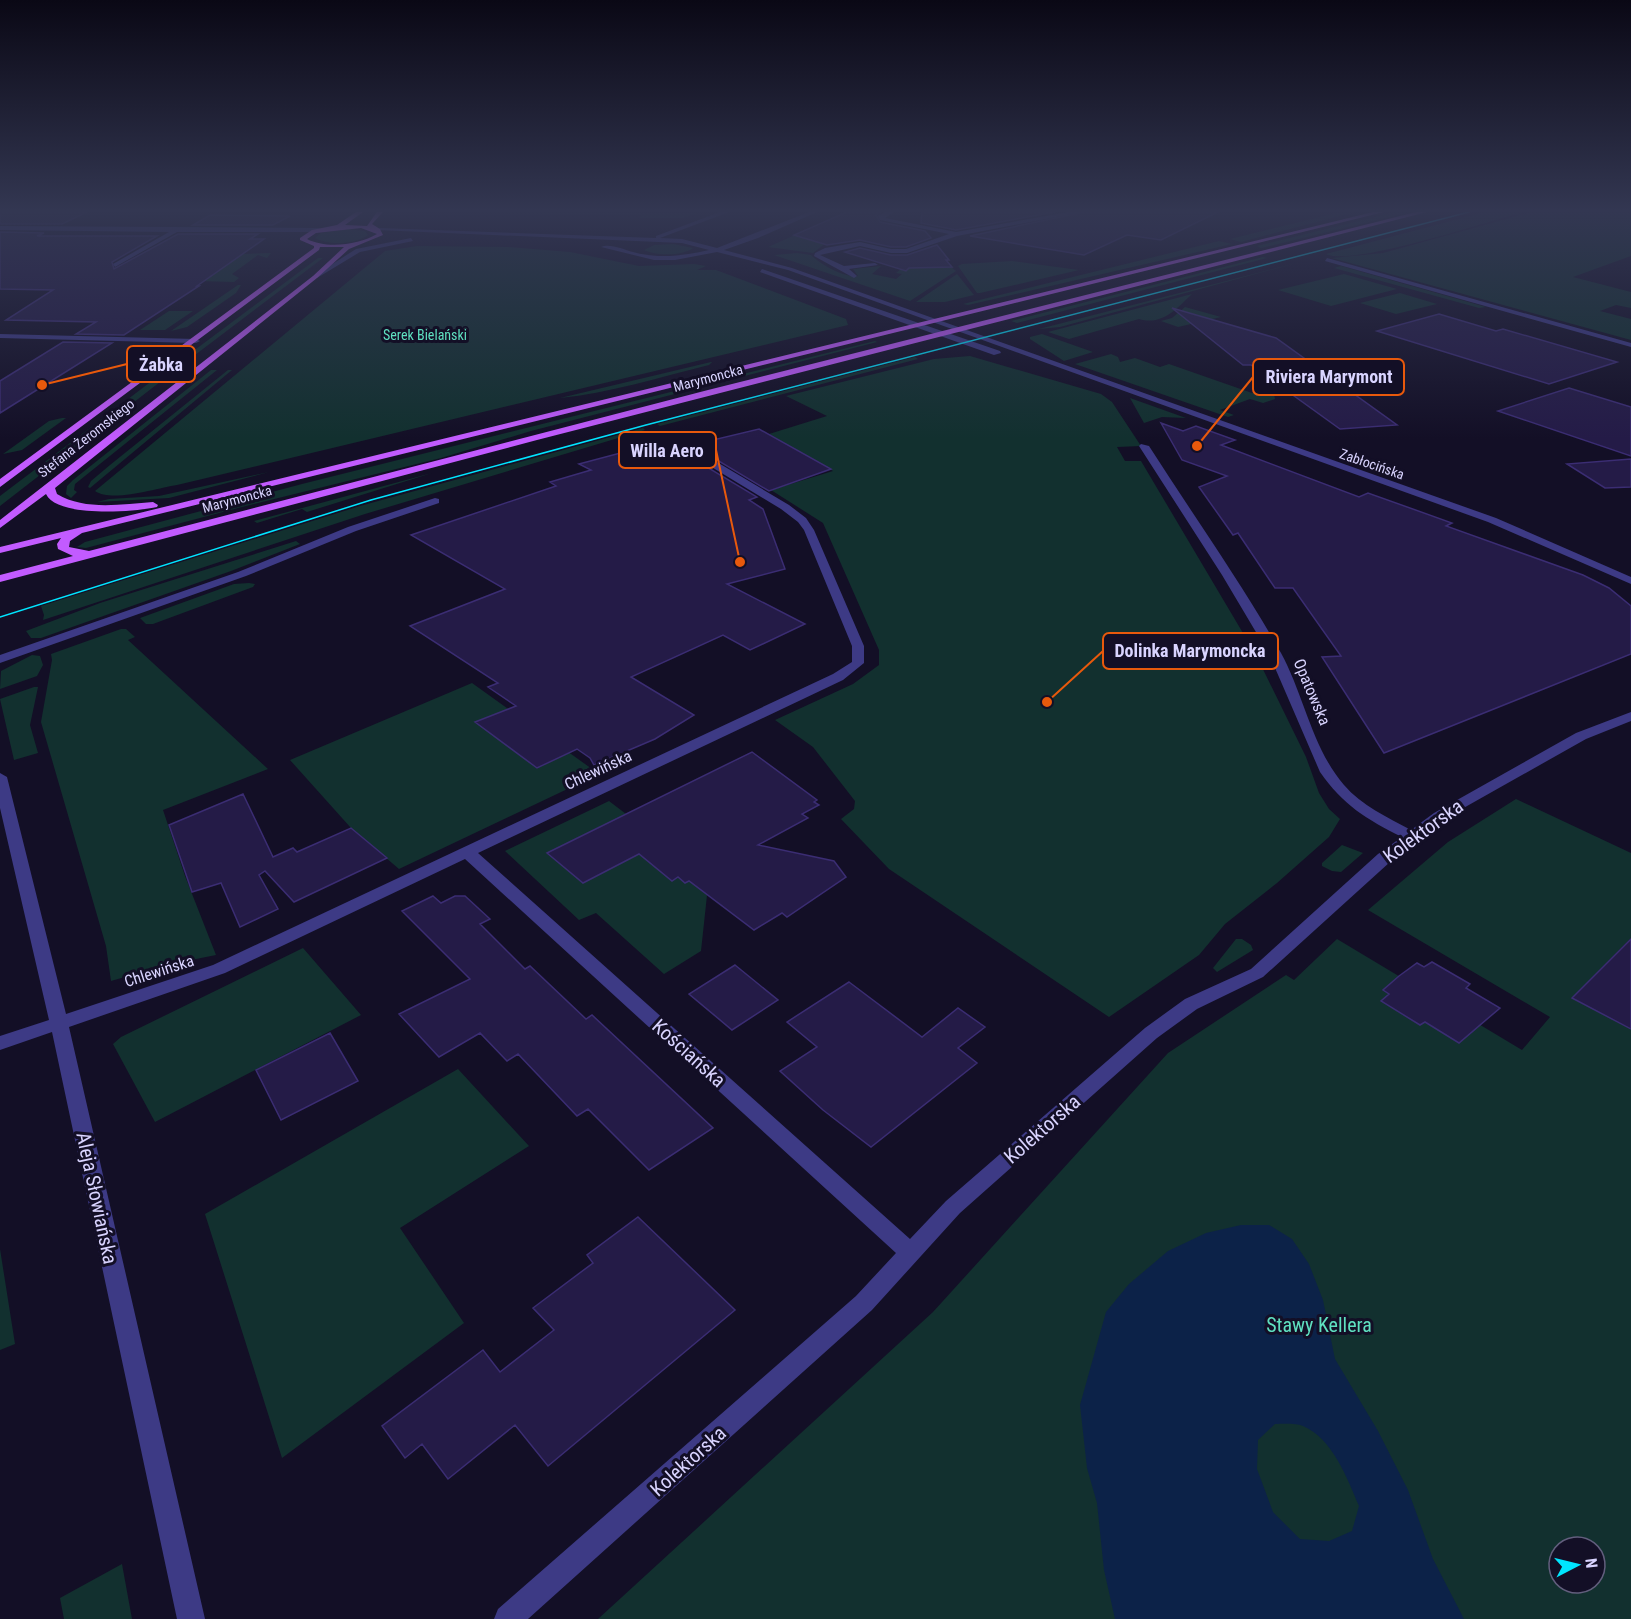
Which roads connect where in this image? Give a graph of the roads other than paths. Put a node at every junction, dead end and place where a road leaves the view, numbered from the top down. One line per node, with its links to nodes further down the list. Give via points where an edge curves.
1 (266, 288): 13 (main road, Stefana Żeromskiego)
2 (302, 288): 18 (main road, Stefana Żeromskiego)
3 (808, 288): 9 (street, Zabłocińska)
4 (842, 288): 8 (street, Zabłocińska)
5 (1073, 288): 8 (main road, Marymoncka)
6 (1124, 288): 10 (main road, Marymoncka)
7 (1426, 288): 14 (street)
8 (936, 321): 9 (main road, Marymoncka); 10 (street, Zabłocińska)
9 (914, 326): 11 (street, Zabłocińska); 20 (main road, Marymoncka)
10 (959, 329): 11 (main road, Marymoncka); 15 (street, Zabłocińska)
11 (938, 334): 15 (street, Zabłocińska); 25 (main road, Marymoncka)
12 (0, 336): 13 (street)
13 (196, 341): 19 (main road, Stefana Żeromskiego)
14 (1631, 345)
15 (1101, 381): 27 (street, Zabłocińska, via 1501,524)
16 (665, 435): 32 (street, Chlewińska, via 802,520 858,646 858,663 838,677)
17 (1144, 446): 31 (street, Opatowska, via 1276,656 1335,785 1368,813)
18 (52, 483): 20 (main road, via 52,496 80,506); 22 (main road, Stefana Żeromskiego)
19 (0, 484)
20 (198, 501): 23 (main road, Marymoncka)
21 (435, 501): 28 (street)
22 (0, 525)
23 (83, 529): 24 (main road, Marymoncka); 25 (main road, via 66,539 64,549)
24 (0, 550)
25 (94, 554): 26 (main road, Marymoncka)
26 (0, 579)
27 (1631, 581)
28 (0, 659)
29 (1631, 716): 31 (street, Kolektorska, via 1581,736 1515,771)
30 (0, 777): 33 (street, Aleja Słowiańska)
31 (1412, 836): 35 (street, Kolektorska, via 1257,973 1191,1004 1151,1033 953,1207)
32 (467, 852): 33 (street, Chlewińska, via 219,969); 35 (street, Kościańska)
33 (59, 1023): 34 (street, Chlewińska); 36 (street, Aleja Słowiańska)
34 (0, 1044)
35 (911, 1253): 37 (street, Kolektorska, via 864,1303)
36 (191, 1619)
37 (508, 1619)

